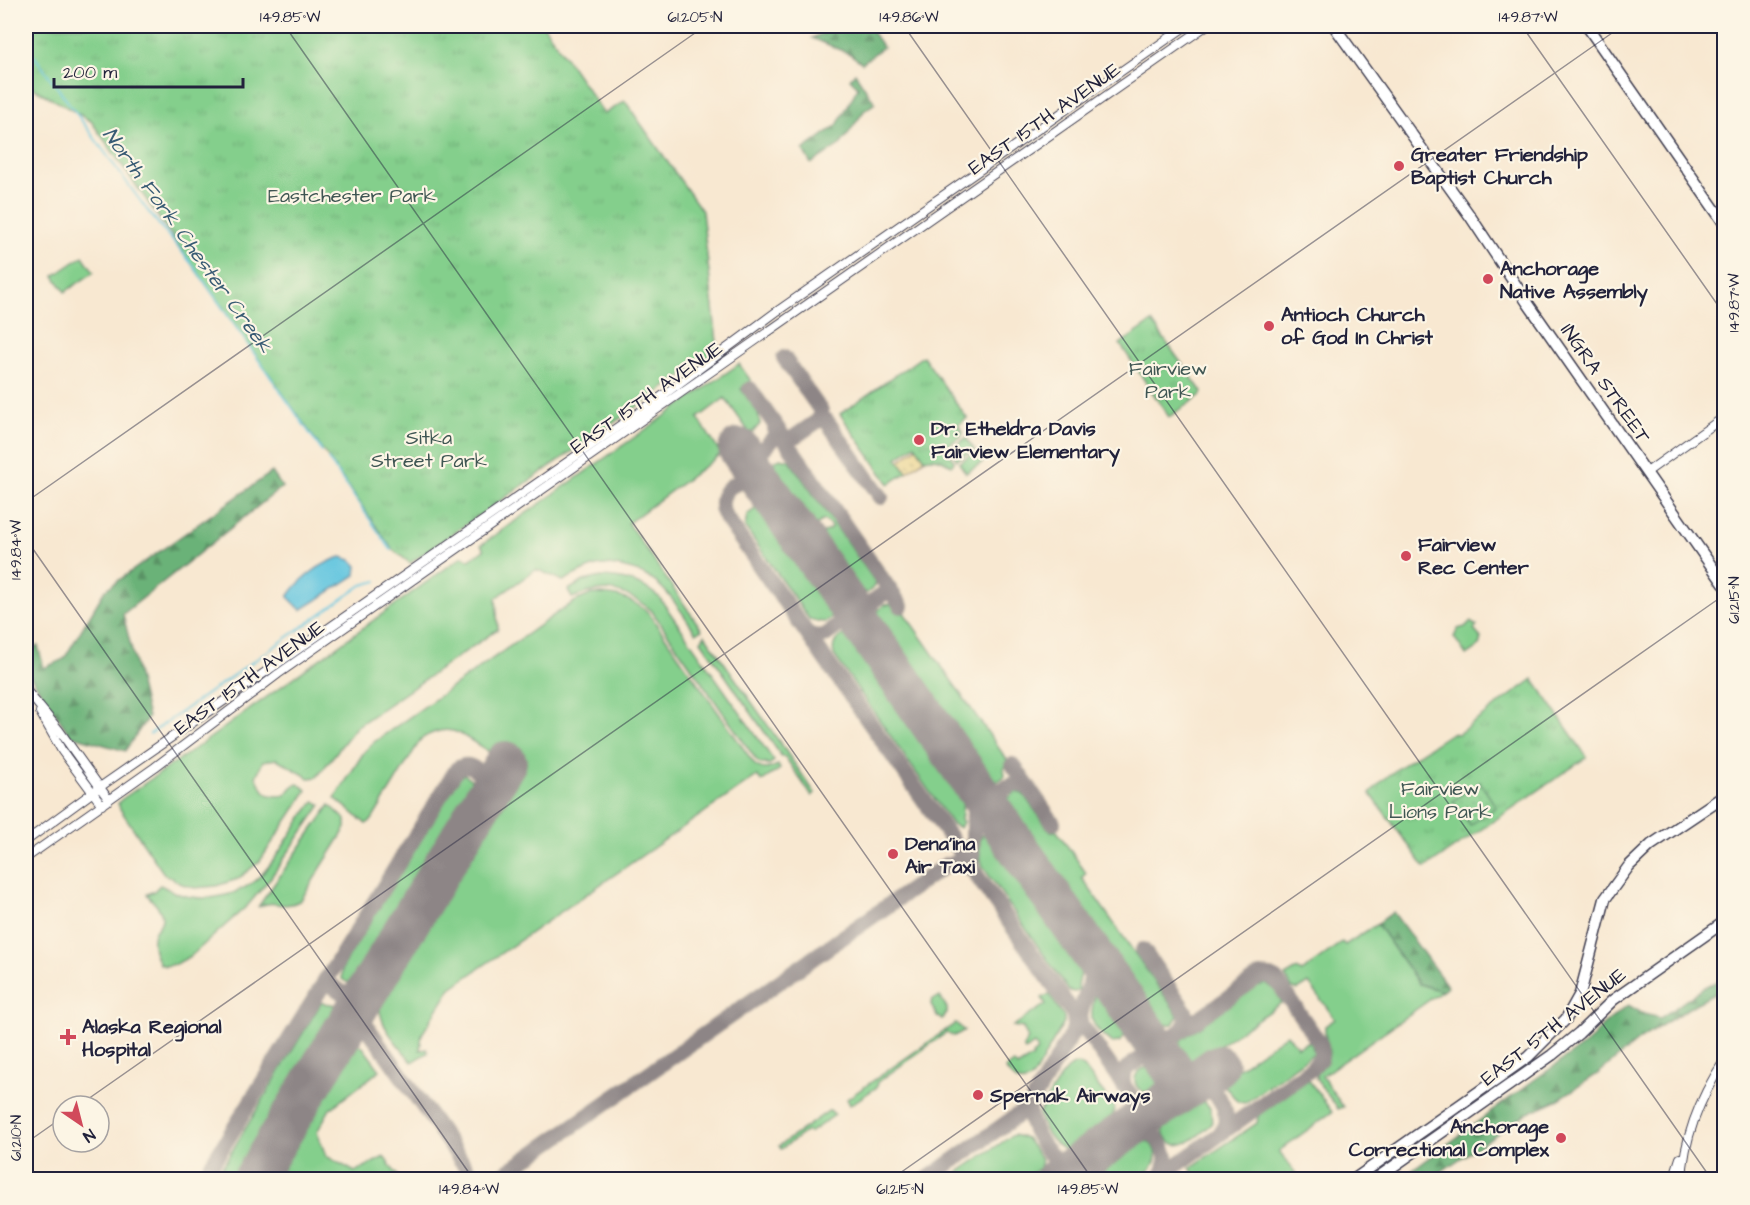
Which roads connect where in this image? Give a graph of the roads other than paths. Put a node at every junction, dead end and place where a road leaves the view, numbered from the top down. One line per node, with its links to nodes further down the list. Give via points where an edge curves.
1 (1186, 26): 11 (main road, EAST 15TH AVENUE)
2 (1206, 26): 14 (main road, EAST 15TH AVENUE, via 278,674)
3 (1334, 26): 7 (highway, INGRA STREET)
4 (1587, 26): 5 (highway)
5 (1725, 223)
6 (1725, 417): 7 (main road)
7 (1647, 472): 8 (highway, INGRA STREET)
8 (1725, 584)
9 (26, 690): 10 (main road)
10 (35, 704): 11 (main road); 12 (main road, via 56,743)
11 (100, 787): 12 (main road, EAST 15TH AVENUE); 14 (main road)
12 (92, 793): 14 (main road); 15 (main road, EAST 15TH AVENUE)
13 (1725, 796): 21 (highway, via 1651,845 1629,866 1605,899 1580,994 1566,1019 1528,1057)
14 (105, 802): 16 (main road, EAST 15TH AVENUE)
15 (26, 842)
16 (26, 858)
17 (1725, 922): 22 (highway, EAST 5TH AVENUE, via 1613,1000 1552,1055)
18 (1725, 1061): 19 (main road)
19 (1703, 1096): 23 (main road, via 1689,1124); 24 (main road, via 1692,1126)
20 (1725, 1174): 25 (main road)
21 (1353, 1179)
22 (1374, 1179)
23 (1673, 1179)
24 (1682, 1179)
25 (1717, 1179)

